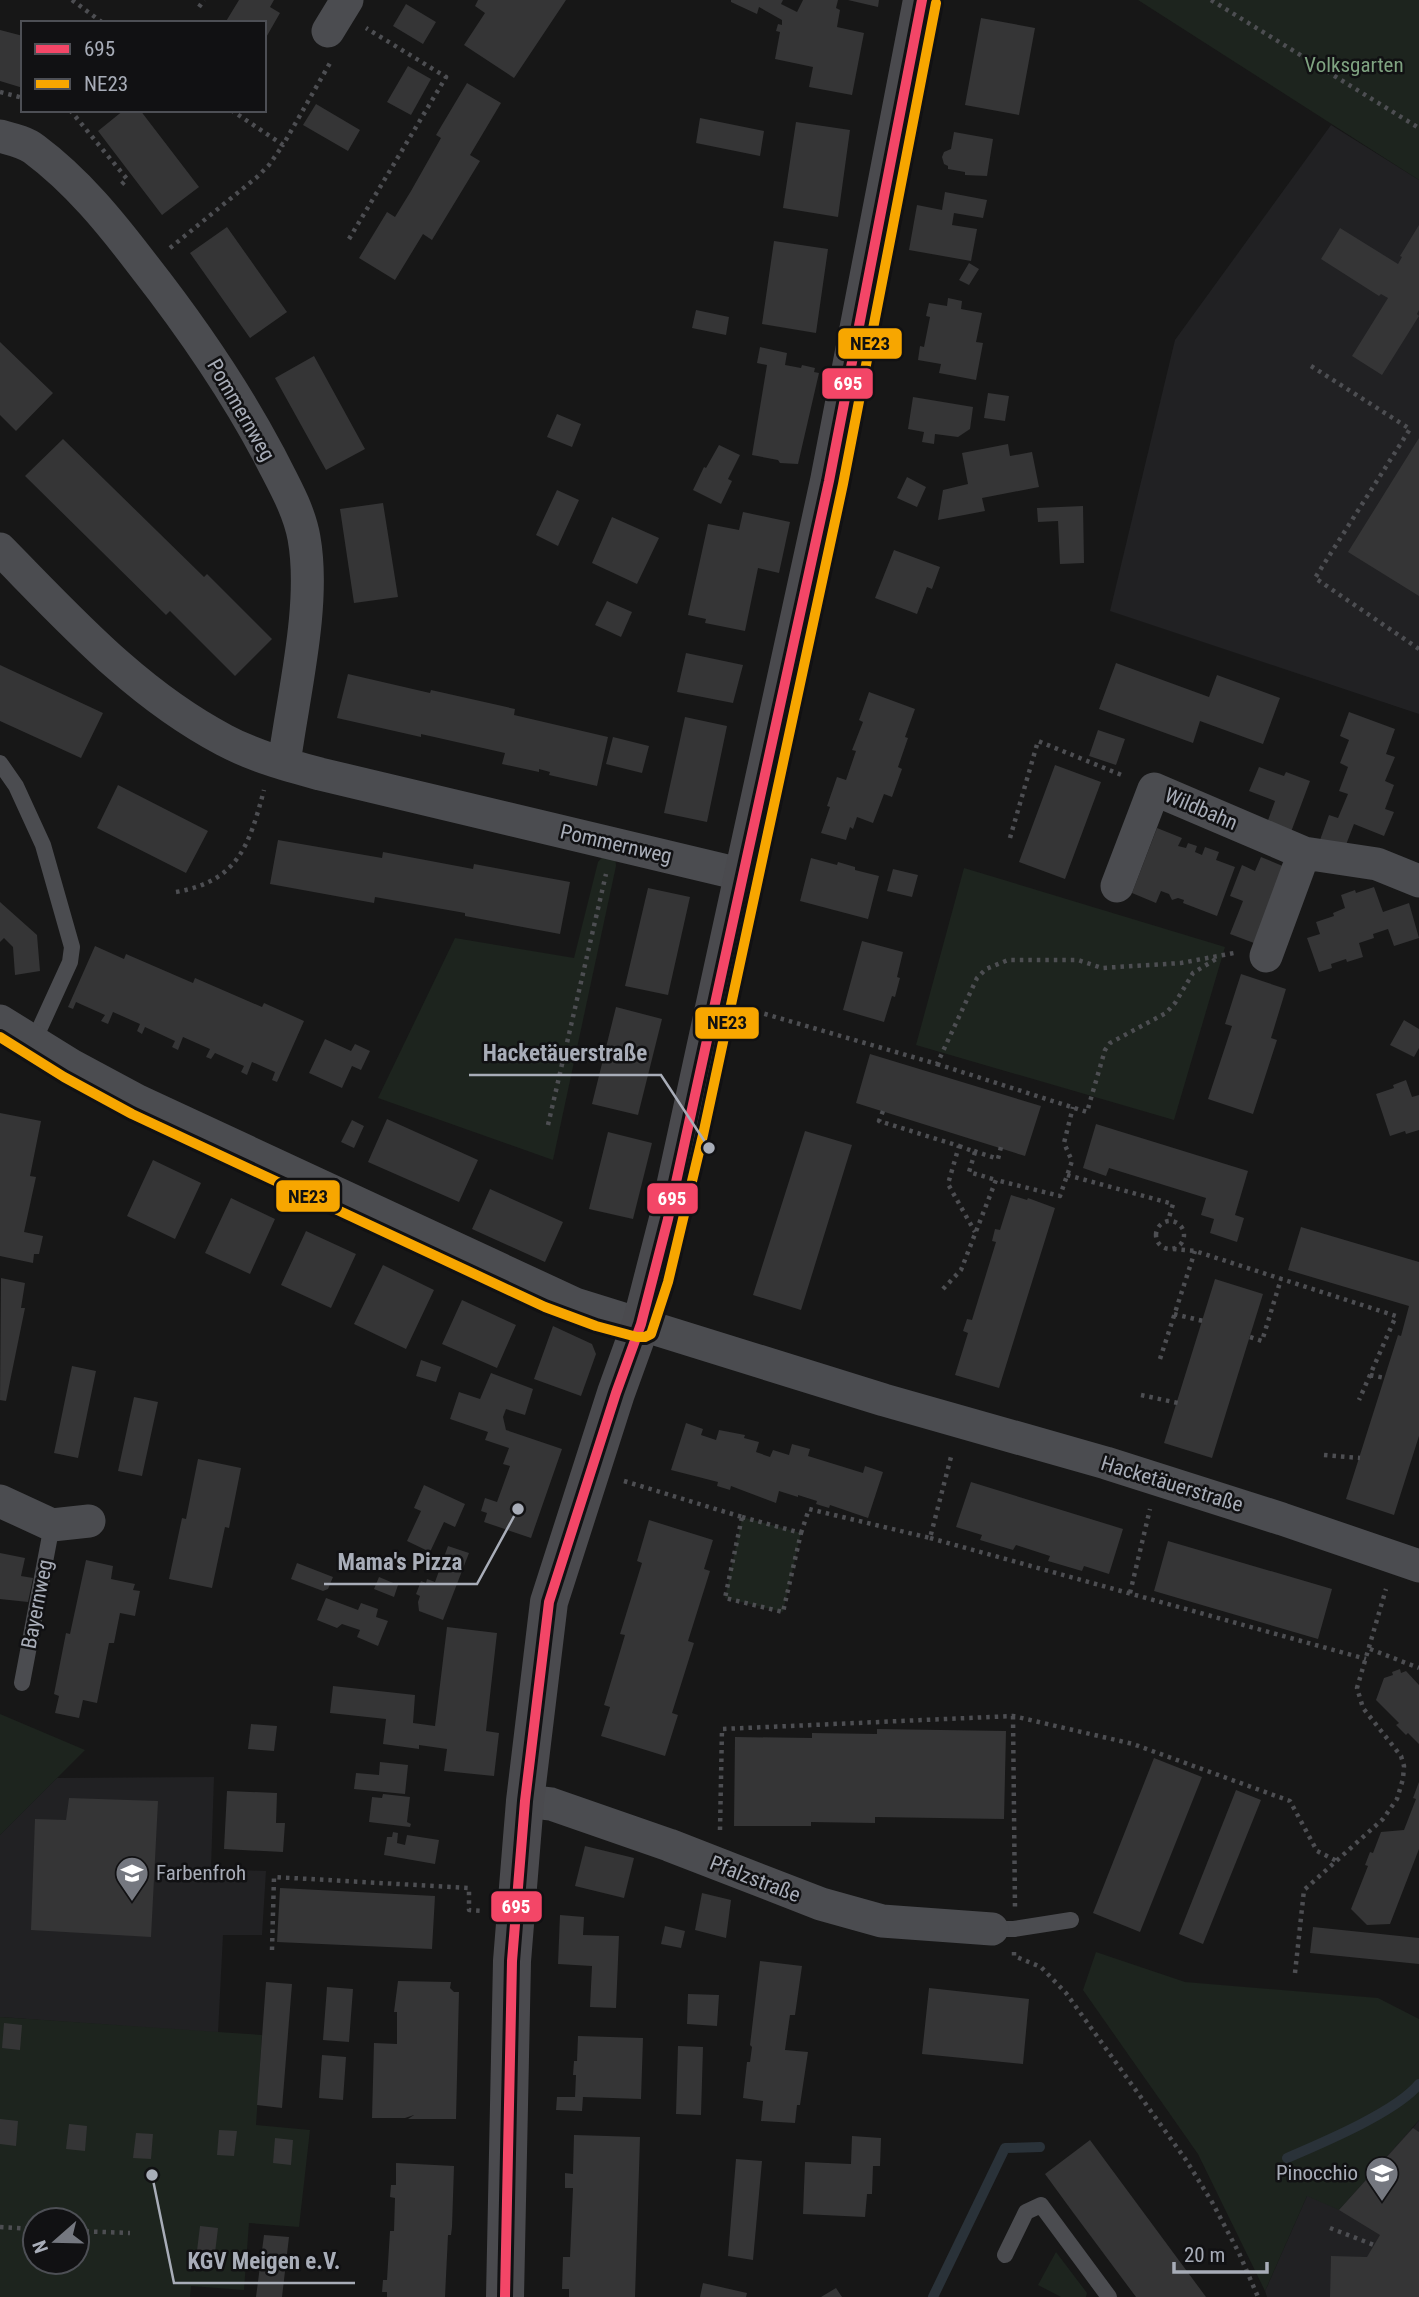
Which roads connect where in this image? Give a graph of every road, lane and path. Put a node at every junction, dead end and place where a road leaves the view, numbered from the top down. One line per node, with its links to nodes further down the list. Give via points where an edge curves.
1 (72, 0): 7 (path)
2 (204, 0): 5 (path)
3 (922, 0): 28 (street, via 829,481)
4 (1210, 0): 13 (path)
5 (200, 7)
6 (338, 15): 17 (path, via 446,77)
7 (100, 21)
8 (321, 78): 15 (path)
9 (0, 92): 10 (path)
10 (21, 97)
11 (72, 112): 16 (path, via 129,177)
12 (234, 112): 15 (path)
13 (1419, 128)
14 (0, 136): 16 (street, Pommernweg, via 32,147)
15 (283, 145): 18 (path, via 257,177)
16 (96, 208): 22 (street, Pommernweg, via 190,326 226,380 270,457 302,527 307,595)
17 (349, 239)
18 (177, 242)
19 (1311, 366): 21 (path, via 1410,429 1315,578)
20 (0, 549): 22 (street, Pommernweg, via 124,672 213,734)
21 (1419, 649)
22 (278, 762): 26 (street, Pommernweg); 31 (path, via 256,821 232,865 205,885)
23 (0, 763): 35 (lane, via 43,845 72,947 70,962)
24 (1154, 789): 25 (path, via 1038,741); 27 (street, Wildbahn); 30 (street, Wildbahn)
25 (1010, 838)
26 (614, 844): 28 (street, Pommernweg); 39 (path)
27 (1304, 853): 29 (street, Wildbahn, via 1377,864); 32 (street)
28 (744, 875): 53 (street, via 689,1132)
29 (1419, 881)
30 (1117, 886)
31 (176, 891)
32 (1266, 956)
33 (740, 1007): 36 (path)
34 (0, 1021): 35 (street, Hacketäuerstraße)
35 (33, 1043): 53 (street, Hacketäuerstraße, via 104,1085 484,1263 575,1304)
36 (937, 1064): 37 (path); 37 (path, via 977,978 1008,960 1078,960 1102,968 1223,956 1193,973 1166,1013 1110,1043 1087,1112)
37 (1073, 1107): 43 (path, via 1064,1143 1072,1161)
38 (883, 1111): 40 (path, via 879,1121)
39 (548, 1125)
40 (959, 1146): 42 (path); 46 (path, via 948,1184)
41 (1001, 1147): 42 (path, via 998,1159)
42 (973, 1151): 44 (path, via 970,1172)
43 (1068, 1175): 44 (path, via 1060,1196); 45 (path, via 1173,1204)
44 (996, 1180): 46 (path)
45 (1168, 1221): 47 (path, via 1177,1223 1184,1235); 47 (path, via 1160,1225 1156,1238 1160,1245)
46 (975, 1233): 50 (path, via 961,1270)
47 (1173, 1249): 48 (path)
48 (1195, 1251): 49 (path); 51 (path)
49 (1281, 1279): 54 (path, via 1262,1341); 56 (path, via 1396,1316)
50 (943, 1289)
51 (1174, 1314): 52 (path); 55 (path)
52 (1203, 1321)
53 (641, 1325): 61 (street, Hacketäuerstraße); 80 (street, via 549,1602)
54 (1250, 1337)
55 (1160, 1359)
56 (1370, 1375): 57 (path); 59 (path)
57 (1385, 1378)
58 (1141, 1395): 60 (path)
59 (1359, 1400)
60 (1178, 1403)
61 (960, 1422): 65 (street, Hacketäuerstraße); 71 (path)
62 (1324, 1455): 63 (path)
63 (1360, 1458)
64 (617, 1478): 67 (path)
65 (1157, 1479): 72 (street, Hacketäuerstraße); 74 (path)
66 (0, 1501): 69 (street)
67 (742, 1517): 70 (path); 70 (path, via 725,1598 783,1612)
68 (89, 1521): 69 (street)
69 (52, 1525): 78 (lane, Bayernweg)
70 (802, 1533): 71 (path, via 809,1509)
71 (930, 1538): 74 (path)
72 (1419, 1566)
73 (1385, 1591): 75 (path)
74 (1130, 1593): 76 (path)
75 (1370, 1649): 76 (path); 77 (path)
76 (1366, 1659): 82 (path, via 1357,1688 1360,1700 1401,1756 1404,1779 1383,1819)
77 (1419, 1668)
78 (22, 1683)
79 (1013, 1716): 81 (path, via 722,1729); 82 (path, via 1133,1744 1290,1801 1317,1851); 85 (path)
80 (525, 1801): 85 (street, Pfalzstraße, via 551,1804 833,1908 882,1921); 95 (street, via 512,1961)
81 (720, 1837)
82 (1337, 1861): 87 (path, via 1304,1890)
83 (469, 1910): 86 (path, via 469,1888 275,1877)
84 (1070, 1920): 85 (lane)
85 (1003, 1929): 97 (path, via 1014,1956 1041,1967 1066,1993 1186,2160 1223,2222)
86 (272, 1950)
87 (1295, 1973)
88 (0, 2227): 89 (path)
89 (21, 2228)
90 (1331, 2228): 93 (path)
91 (91, 2232): 92 (path)
92 (130, 2234)
93 (1374, 2245)
94 (1005, 2255): 96 (lane, via 1026,2212 1041,2205)
95 (505, 2297)
96 (1109, 2297)
97 (1258, 2297)

